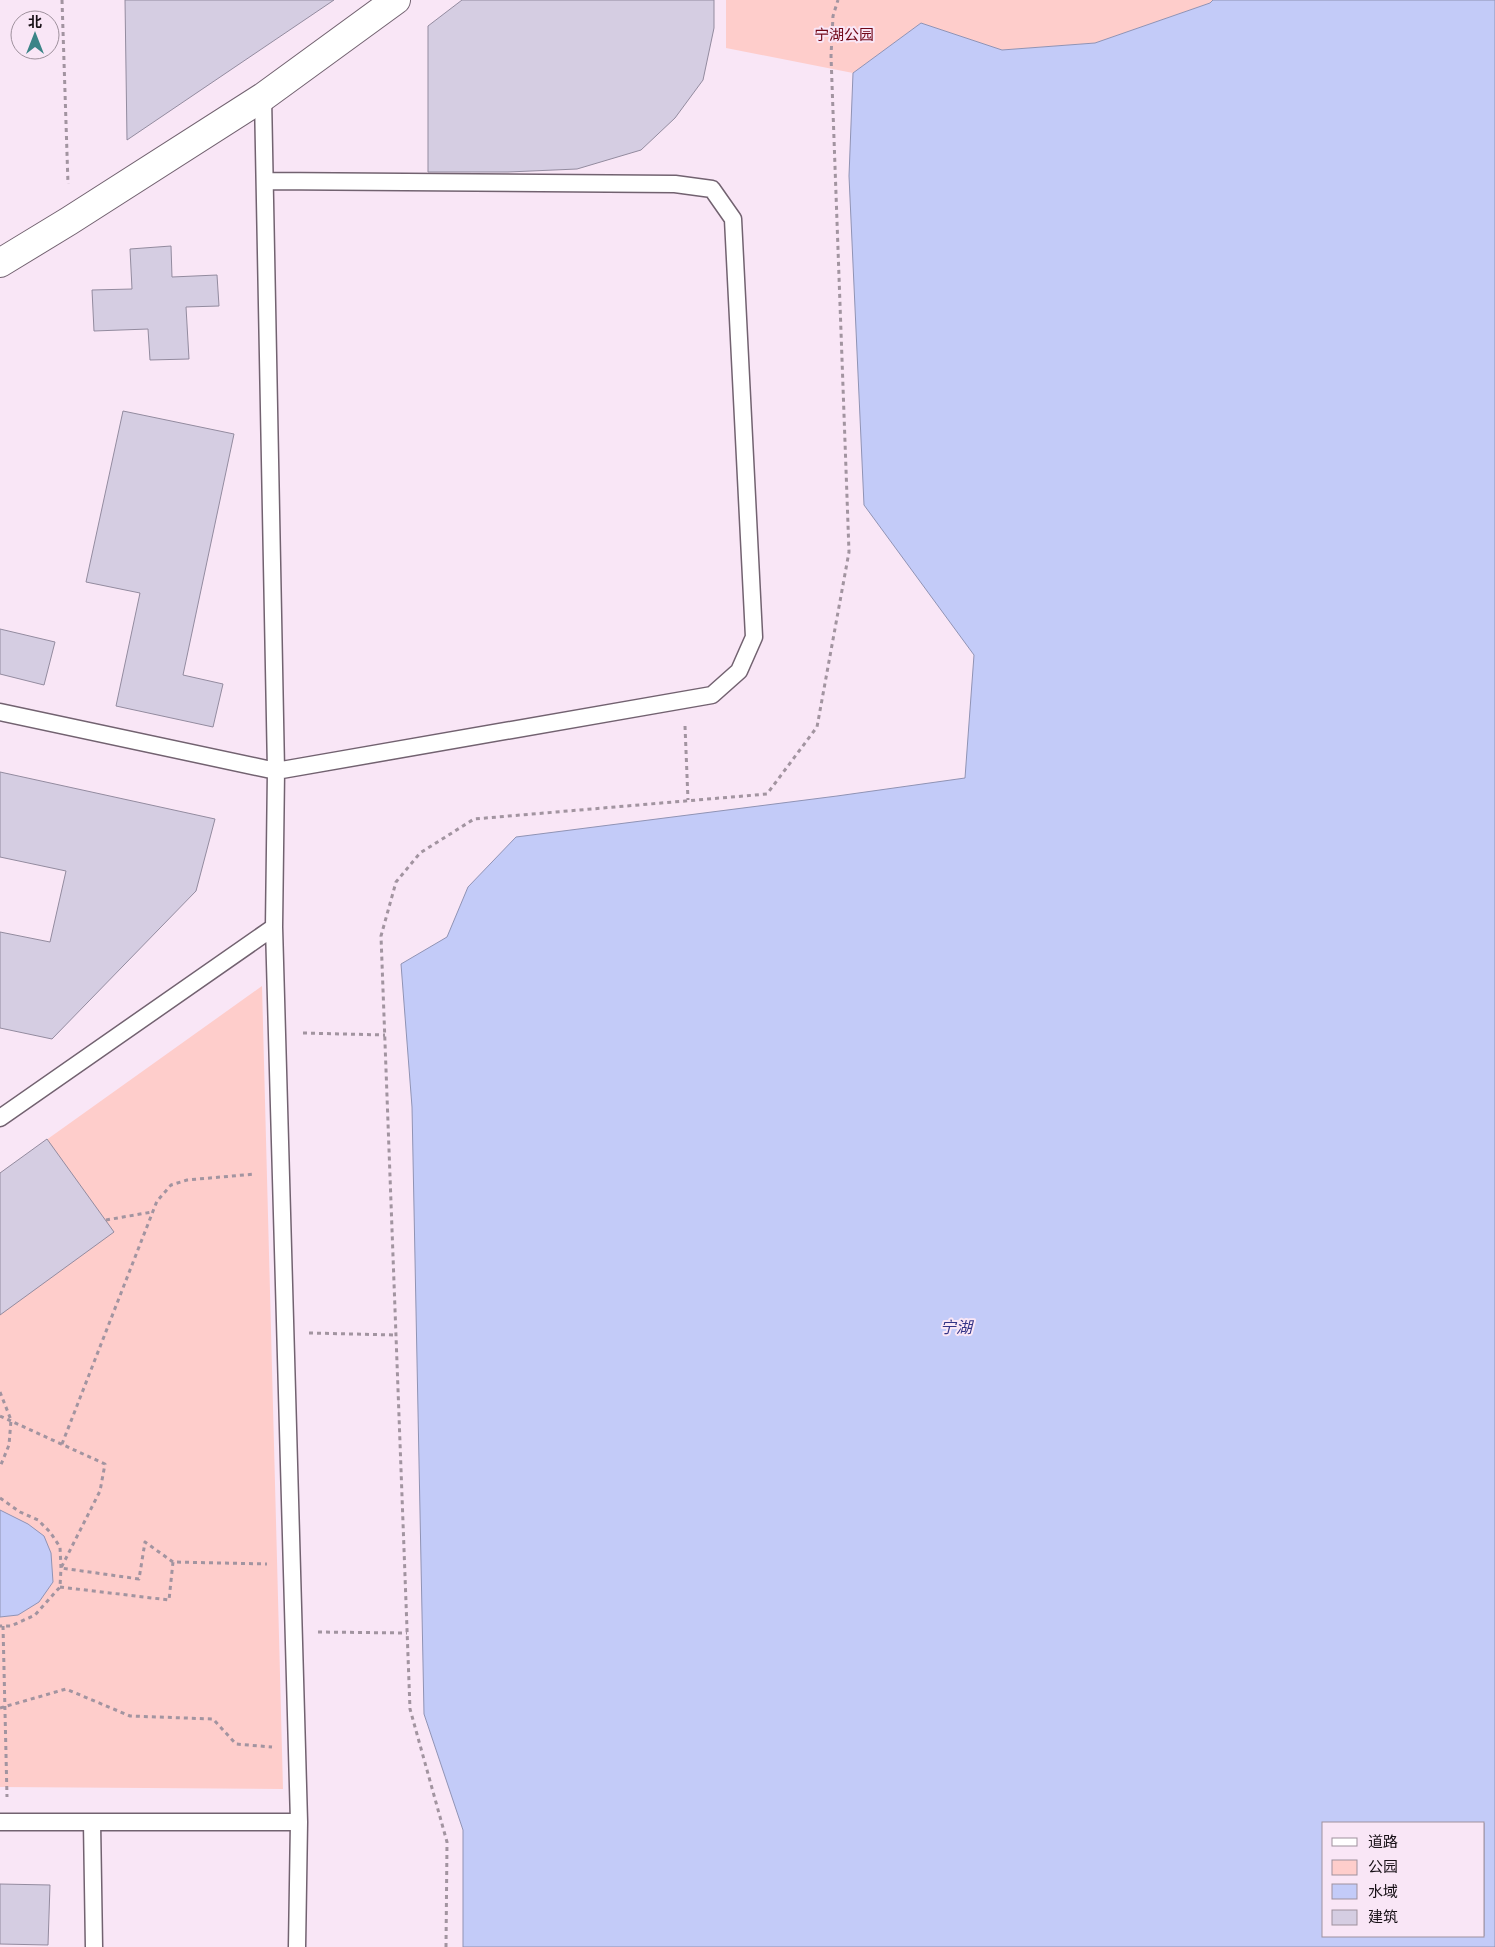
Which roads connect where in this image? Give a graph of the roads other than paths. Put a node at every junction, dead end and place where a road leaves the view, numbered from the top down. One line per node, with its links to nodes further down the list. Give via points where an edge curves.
1 (396, 0): 2 (street)
2 (262, 97): 3 (lane); 4 (street)
3 (265, 181): 6 (lane); 6 (lane, via 676,184 712,189 733,219 754,637 739,671 712,695)
4 (0, 263)
5 (0, 712): 6 (lane)
6 (276, 771): 7 (lane)
7 (274, 927): 8 (lane); 11 (lane)
8 (0, 1118)
9 (4, 1822): 10 (lane)
10 (92, 1822): 11 (lane); 12 (lane)
11 (299, 1822): 13 (lane)
12 (94, 1947)
13 (297, 1947)

